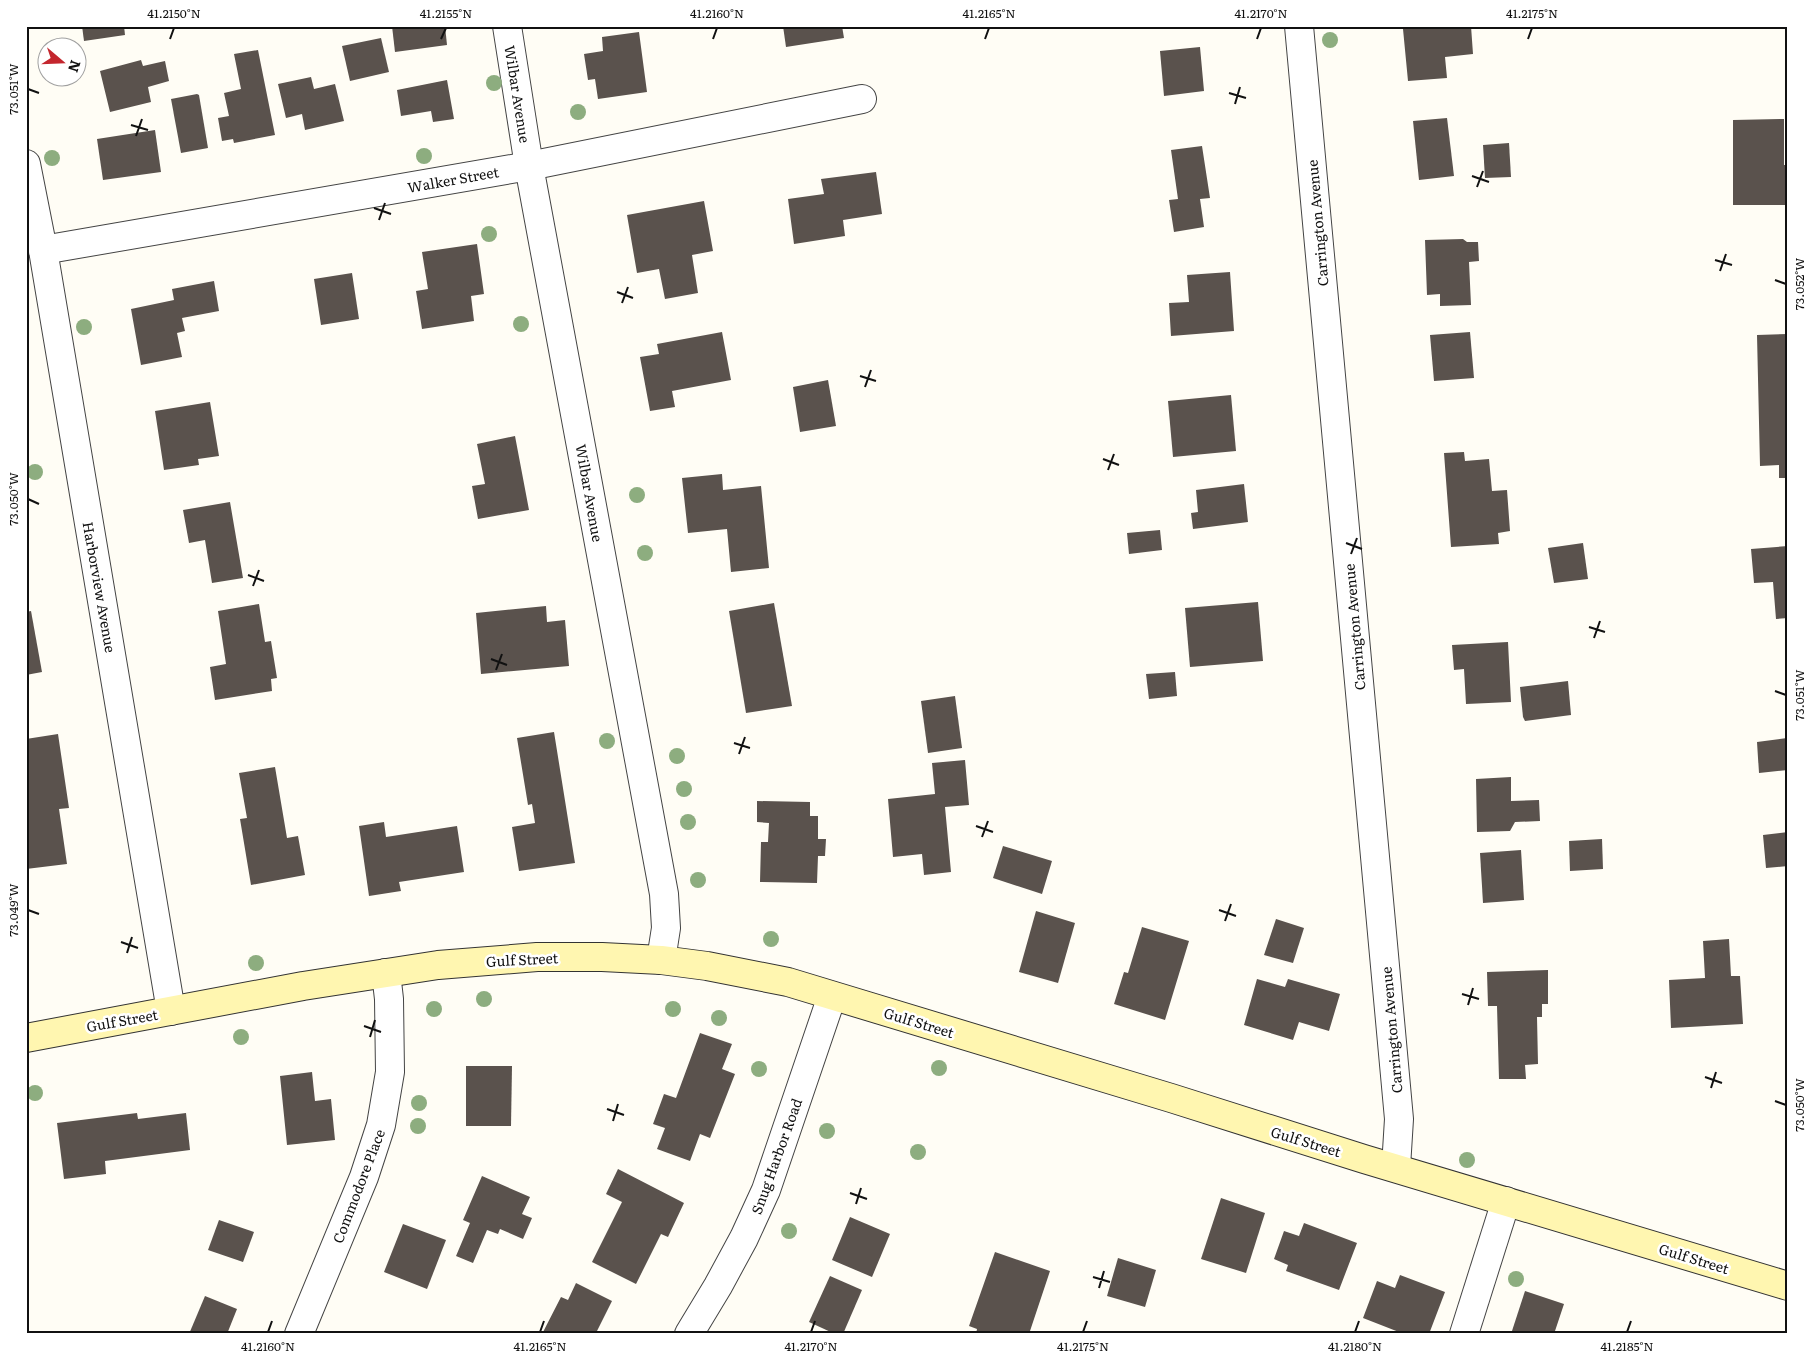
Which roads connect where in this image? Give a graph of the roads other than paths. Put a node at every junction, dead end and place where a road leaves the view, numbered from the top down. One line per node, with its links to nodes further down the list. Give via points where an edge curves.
1 (508, 26): 5 (street, Wilbar Avenue)
2 (1299, 26): 12 (street, Carrington Avenue, via 1399,1119)
3 (862, 99): 5 (street, Walker Street)
4 (26, 164): 6 (street, Harborview Avenue)
5 (529, 166): 6 (street, Walker Street); 7 (street, Wilbar Avenue, via 664,894 666,928)
6 (43, 250): 10 (street, Harborview Avenue)
7 (661, 960): 8 (main road, Gulf Street, via 537,957); 9 (main road, Gulf Street, via 755,975)
8 (386, 972): 10 (main road, Gulf Street); 15 (street, Commodore Place, via 390,1072 381,1125 364,1177)
9 (832, 996): 12 (main road, Gulf Street); 16 (street, Snug Harbor Road, via 766,1190 744,1238)
10 (171, 1011): 11 (main road, Gulf Street)
11 (26, 1038)
12 (1396, 1167): 13 (main road, Gulf Street)
13 (1506, 1201): 14 (main road, Gulf Street); 17 (street)
14 (1788, 1286)
15 (299, 1334)
16 (688, 1334)
17 (1464, 1334)

